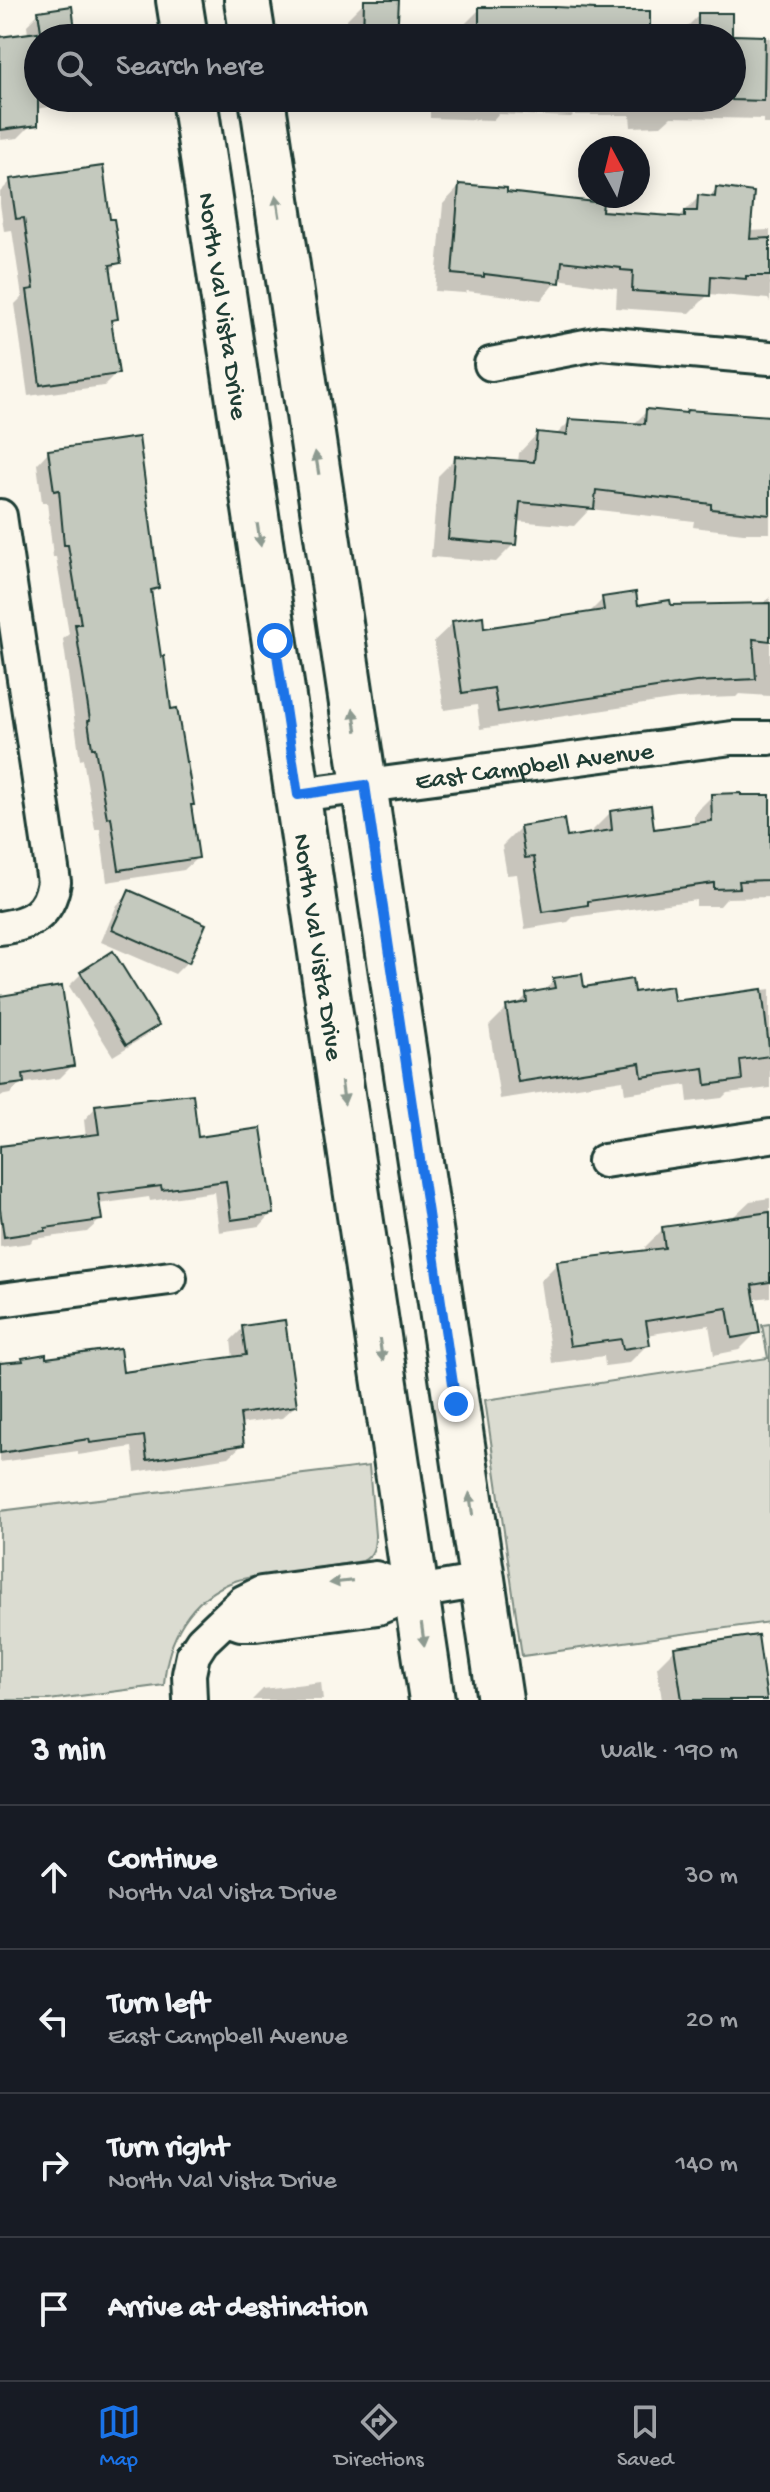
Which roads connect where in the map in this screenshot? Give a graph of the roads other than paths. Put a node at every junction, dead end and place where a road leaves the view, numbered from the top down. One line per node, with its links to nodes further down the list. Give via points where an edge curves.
1 (179, 0): 3 (main road)
2 (247, 0): 4 (main road)
3 (183, 24)
4 (251, 24)
5 (196, 112): 13 (main road, North Val Vista Drive, one-way to 13)
6 (264, 112): 12 (main road, one-way to 6)
7 (770, 358): 8 (street, via 601,343)
8 (491, 364)
9 (0, 516): 10 (street)
10 (3, 555): 14 (street, via 54,868 46,908 21,924)
11 (770, 738): 12 (street, East Campbell Avenue, via 732,738)
12 (365, 785): 13 (street, East Campbell Avenue); 19 (main road, one-way to 12)
13 (298, 795): 20 (main road, North Val Vista Drive, one-way to 20)
14 (0, 928)
15 (770, 1136): 16 (street)
16 (604, 1161)
17 (170, 1278): 18 (street)
18 (0, 1300)
19 (482, 1581): 20 (street); 23 (main road)
20 (417, 1592): 21 (street, via 378,1608 256,1624 227,1619 193,1655); 22 (main road, North Val Vista Drive, one-way to 22)
21 (190, 1700)
22 (432, 1700)
23 (500, 1700)

